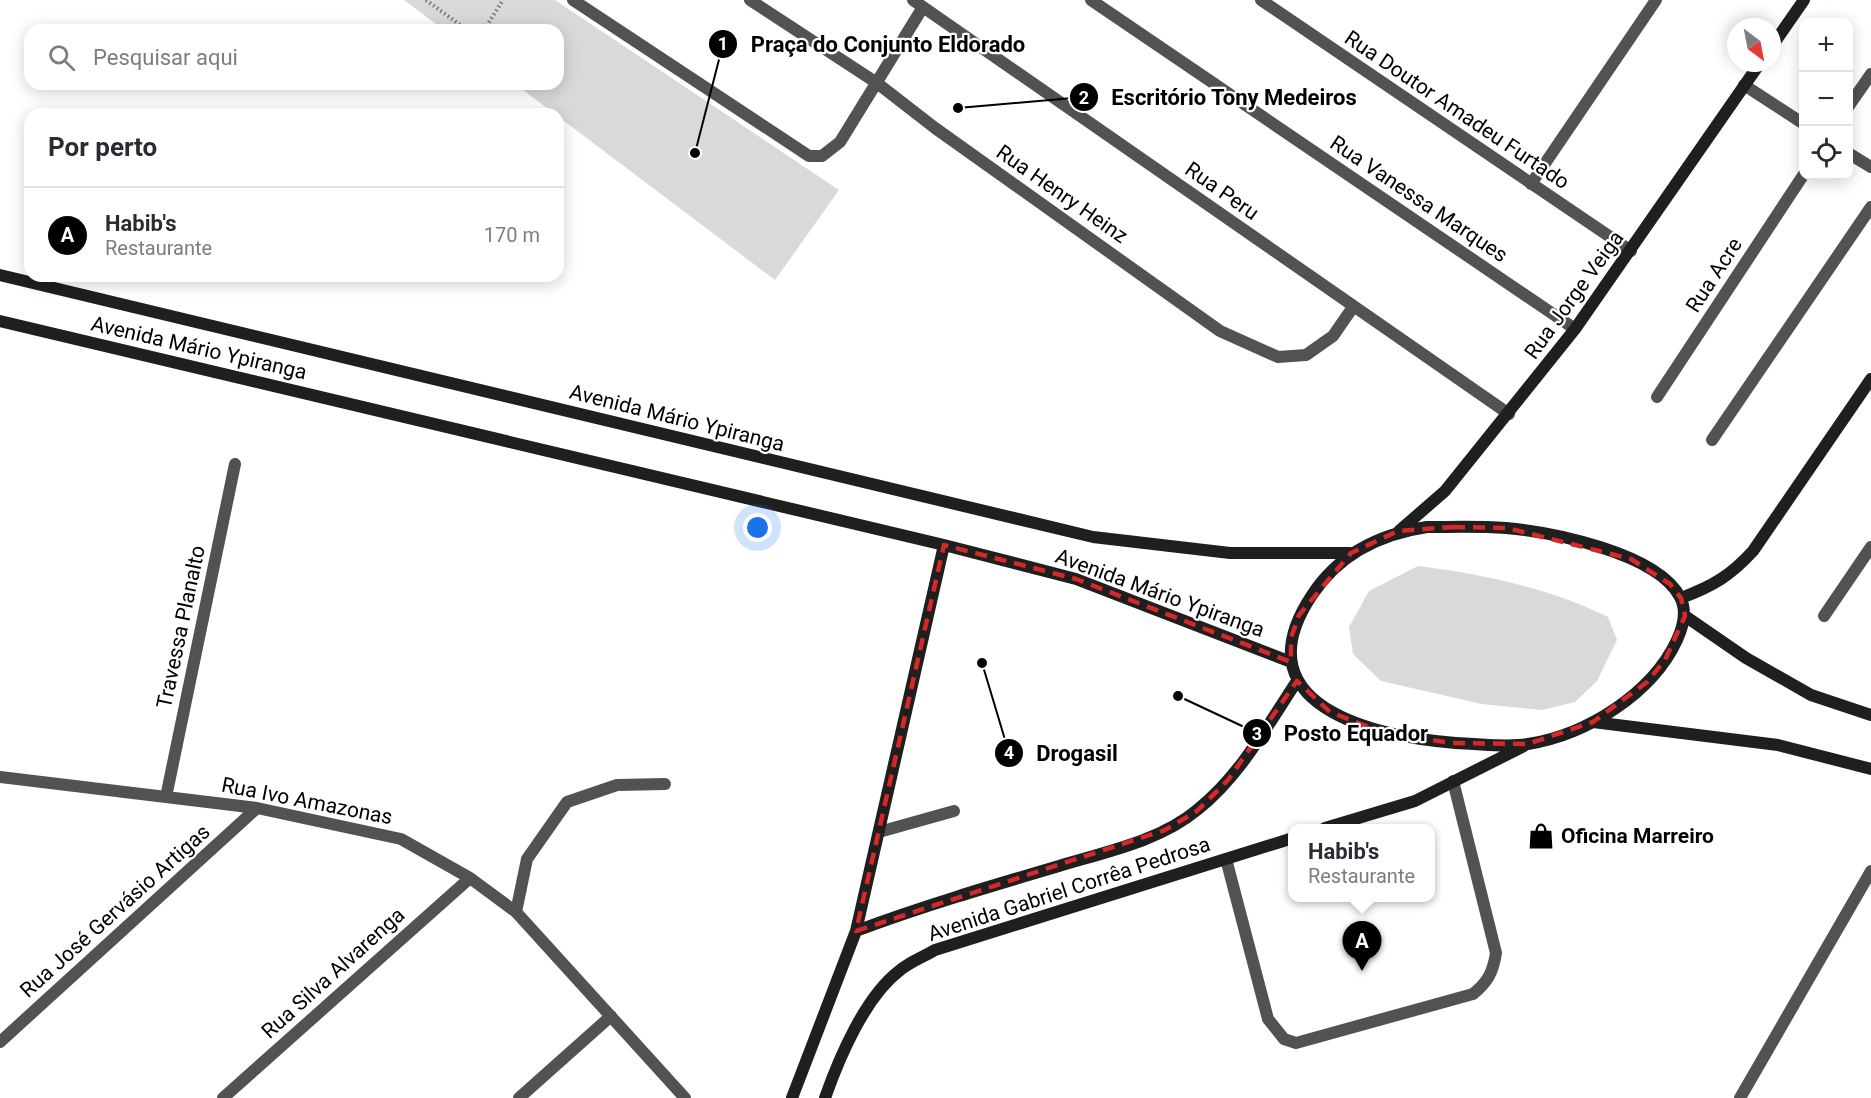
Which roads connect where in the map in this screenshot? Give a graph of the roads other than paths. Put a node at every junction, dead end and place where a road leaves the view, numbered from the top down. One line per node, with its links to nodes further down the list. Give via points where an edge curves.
1 (573, 0): 11 (street, via 809,156 822,156 840,142)
2 (750, 0): 11 (street, Rua Henry Heinz)
3 (1091, 0): 26 (street, Rua Vanessa Marques)
4 (1261, 0): 18 (street, Rua Doutor Amadeu Furtado)
5 (1656, 0): 18 (street)
6 (1804, 0): 8 (main road)
7 (918, 3): 11 (street); 24 (street, Rua Peru)
8 (1781, 33)
9 (1753, 72): 12 (main road, Rua Jorge Veiga)
10 (1871, 74): 13 (street)
11 (877, 83): 24 (street, Rua Henry Heinz, via 1220,331 1278,357 1306,355 1333,336)
12 (1744, 85): 14 (street); 20 (main road, Rua Jorge Veiga)
13 (1853, 100)
14 (1799, 121)
15 (1853, 156): 16 (street)
16 (1871, 167)
17 (1799, 180): 28 (street, Rua Acre)
18 (1531, 184): 20 (street, Rua Doutor Amadeu Furtado)
19 (1871, 207): 30 (street)
20 (1631, 251): 26 (main road, Rua Jorge Veiga)
21 (0, 275): 22 (main road, Avenida Mário Ypiranga)
22 (24, 281)
23 (29, 282): 35 (main road, Avenida Mário Ypiranga, via 1093,537 1230,554)
24 (1353, 307): 29 (street, Rua Peru)
25 (0, 321): 33 (main road, Avenida Mário Ypiranga)
26 (1575, 329): 29 (main road, Rua Jorge Veiga)
27 (1871, 380): 36 (main road, via 1753,551 1733,573)
28 (1657, 397)
29 (1509, 414): 32 (main road, Rua Jorge Veiga, via 1445,490)
30 (1712, 440)
31 (235, 464): 48 (street, Travessa Planalto)
32 (1398, 531): 35 (main road); 36 (main road, via 1507,528 1561,538 1631,559 1670,584)
33 (944, 545): 39 (main road, Avenida Mário Ypiranga, via 1076,579); 52 (main road)
34 (1871, 547): 38 (street)
35 (1351, 553): 39 (main road, via 1314,592 1299,615 1291,638)
36 (1681, 598): 37 (main road)
37 (1685, 616): 41 (main road, via 1746,658 1811,695); 42 (main road, via 1678,639 1647,682)
38 (1824, 616)
39 (1291, 662): 40 (main road)
40 (1297, 681): 43 (main road, via 1330,711 1387,734 1452,743); 58 (main road, Avenida Gabriel Corrêa Pedrosa, via 1228,780 1197,811 1165,830)
41 (1871, 716)
42 (1593, 722): 43 (main road); 44 (main road, via 1778,745)
43 (1528, 744): 46 (main road)
44 (1871, 769)
45 (2, 779): 48 (street, Rua Ivo Amazonas)
46 (1453, 782): 51 (main road, via 1414,801); 54 (street, via 1497,953 1486,983 1473,994 1296,1042 1284,1039 1268,1018)
47 (665, 784): 57 (street, via 617,785 567,802 526,860)
48 (166, 797): 49 (street, Rua Ivo Amazonas)
49 (257, 808): 56 (street, Rua Ivo Amazonas, via 401,838); 60 (street, Rua José Gervásio Artigas)
50 (954, 811): 52 (street)
51 (1337, 824)
52 (879, 832): 58 (main road)
53 (1288, 840): 54 (main road, Avenida Gabriel Corrêa Pedrosa)
54 (1226, 859): 65 (main road, Avenida Gabriel Corrêa Pedrosa, via 935,950 898,971 873,1000 836,1065)
55 (1871, 871): 66 (street)
56 (470, 878): 57 (street, Rua Ivo Amazonas); 61 (street, Rua Silva Alvarenga)
57 (516, 912): 59 (street, Rua Ivo Amazonas)
58 (856, 931): 64 (main road)
59 (611, 1016): 62 (street); 63 (street, Rua Ivo Amazonas)
60 (0, 1042)
61 (223, 1098)
62 (519, 1098)
63 (685, 1098)
64 (792, 1098)
65 (825, 1098)
66 (1740, 1098)

